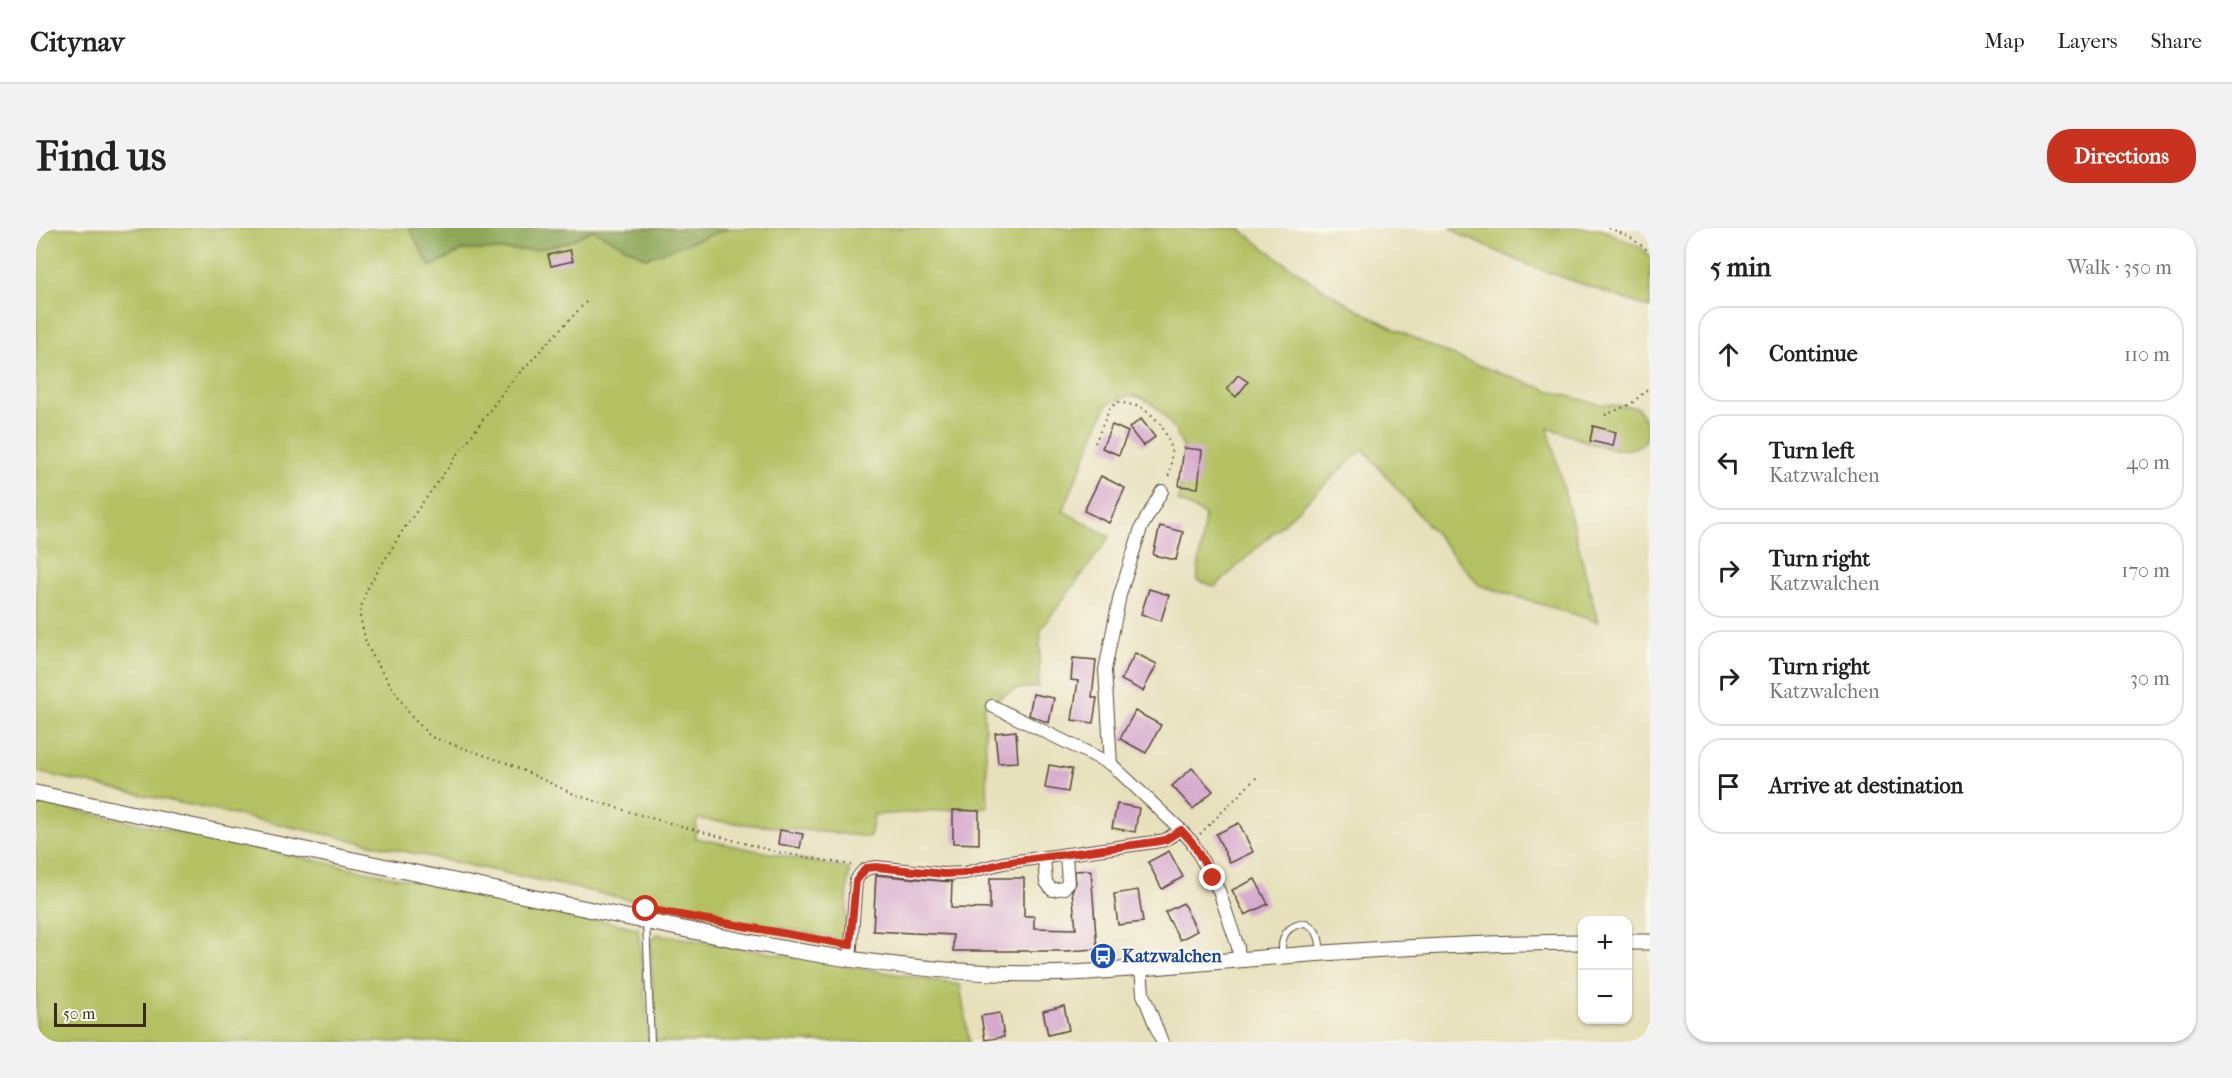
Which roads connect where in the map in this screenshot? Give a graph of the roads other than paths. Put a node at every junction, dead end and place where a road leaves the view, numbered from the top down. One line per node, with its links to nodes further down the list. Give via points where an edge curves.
1 (1162, 491): 3 (street, via 1141,528 1120,595 1106,670)
2 (992, 706): 3 (street)
3 (1111, 764): 5 (street)
4 (36, 793): 8 (street)
5 (1181, 830): 6 (street, via 1165,840); 15 (street, via 1219,891)
6 (1066, 856): 7 (street); 7 (street, via 1068,883 1052,890 1046,882)
7 (1044, 858): 14 (street, via 965,873 866,868 856,881)
8 (646, 921): 14 (street); 17 (lane)
9 (1578, 942): 12 (street)
10 (1632, 942): 11 (street)
11 (1650, 942)
12 (1321, 954): 13 (street); 13 (lane, via 1318,933 1306,923 1286,932)
13 (1283, 957): 15 (street)
14 (850, 959): 16 (street, via 997,973)
15 (1239, 959): 16 (street)
16 (1141, 968): 18 (street, via 1146,1007)
17 (651, 1042)
18 (1162, 1042)

